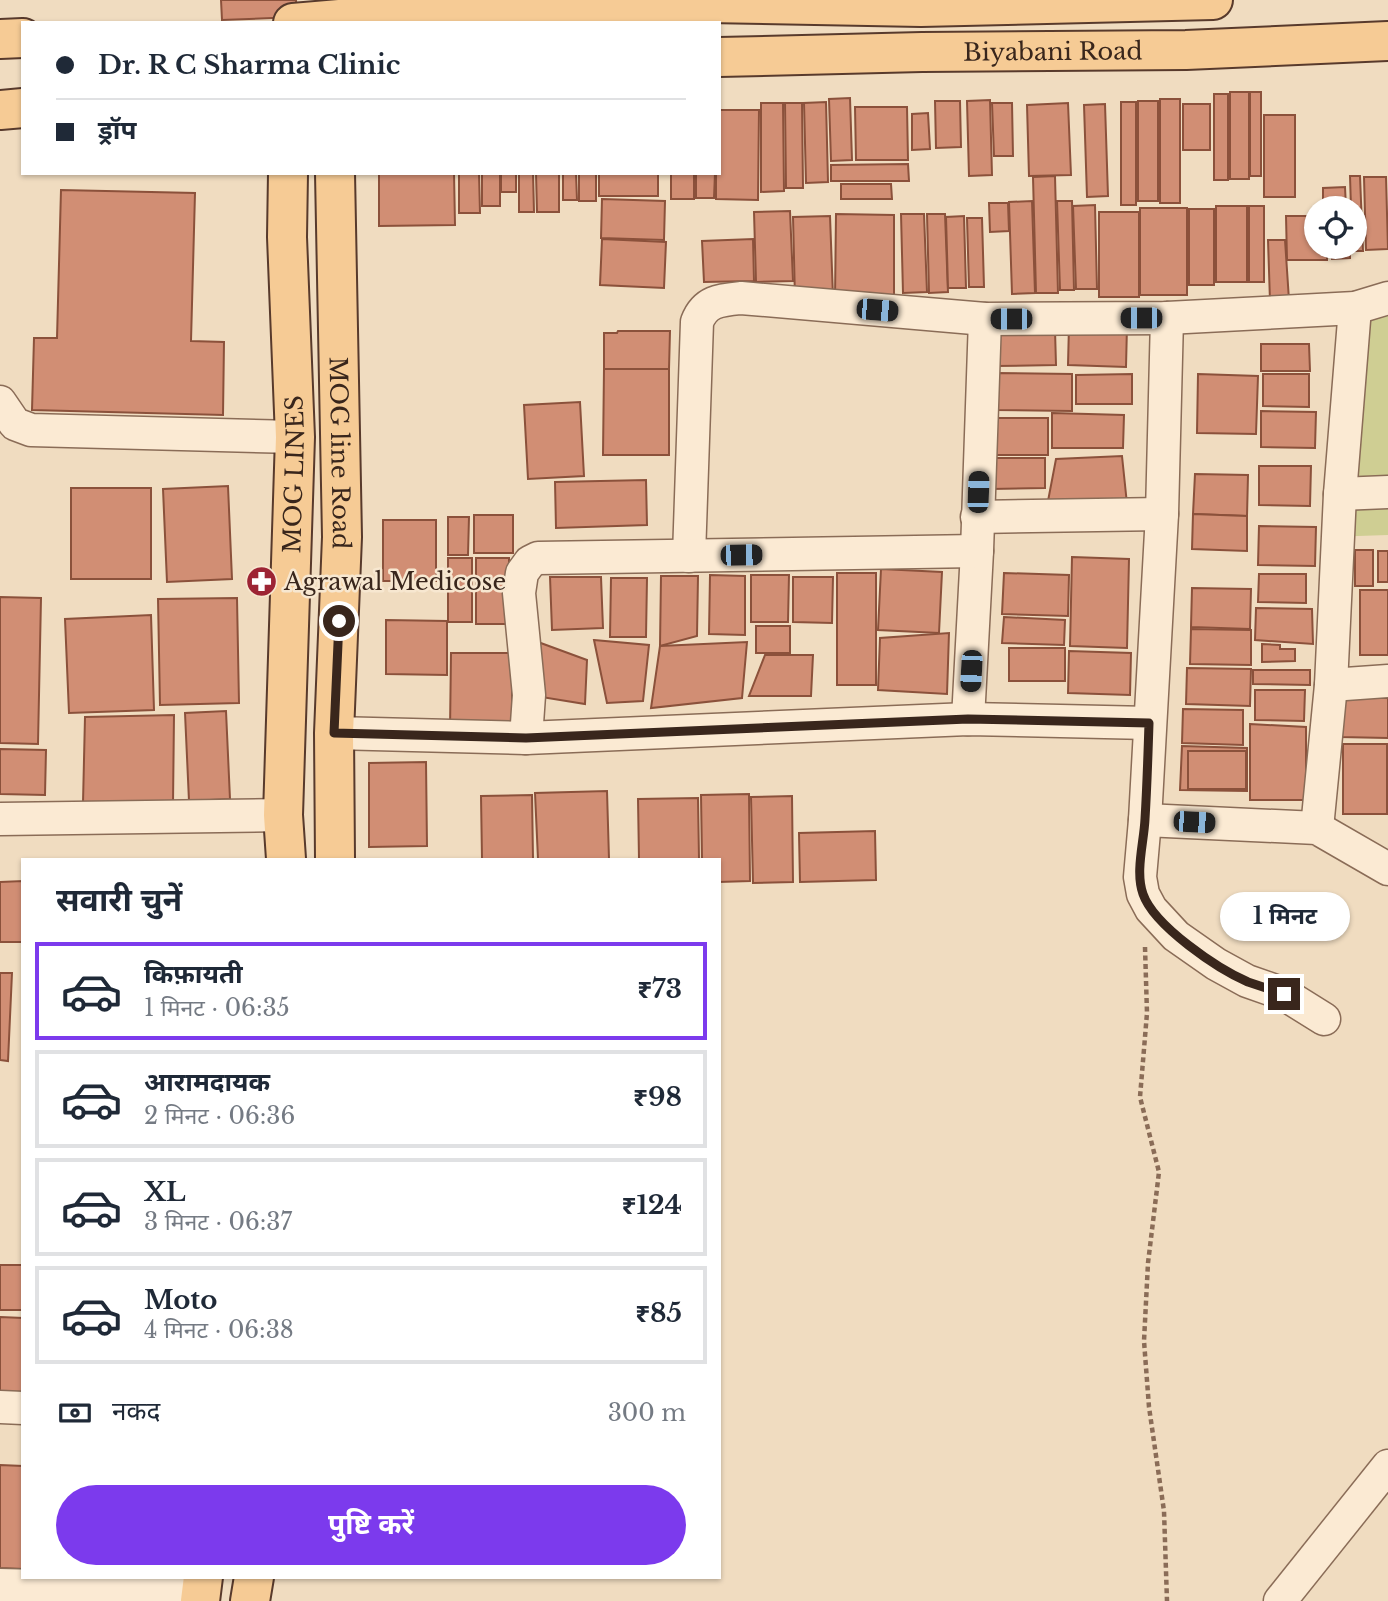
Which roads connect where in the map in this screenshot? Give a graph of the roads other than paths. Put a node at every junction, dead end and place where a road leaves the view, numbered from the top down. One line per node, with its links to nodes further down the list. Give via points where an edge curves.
1 (1179, 0): 2 (main road, Biyabani Road); 3 (main road, Biyabani Road)
2 (1213, 0)
3 (921, 3): 4 (main road, Biyabani Road)
4 (706, 9): 5 (main road, Biyabani Road, via 385,15)
5 (326, 21)
6 (21, 38): 7 (main road)
7 (0, 39)
8 (1388, 41): 9 (main road, Biyabani Road, via 1186,50)
9 (721, 57)
10 (21, 108): 11 (main road)
11 (0, 110)
12 (288, 175): 19 (main road, MOG LINES)
13 (335, 175): 30 (main road, MOG line Road, via 342,537)
14 (1388, 299): 15 (street)
15 (1355, 308): 16 (street); 21 (street)
16 (1167, 318): 17 (street); 22 (street)
17 (985, 319): 23 (street); 25 (street, via 741,298 709,304 697,322)
18 (0, 402): 19 (street, via 15,424 31,430)
19 (295, 437): 32 (main road, MOG LINES)
20 (1388, 492): 21 (street)
21 (1340, 494): 27 (street)
22 (1162, 514): 23 (street); 29 (street)
23 (977, 517): 24 (street)
24 (977, 551): 25 (street); 28 (street)
25 (689, 556): 31 (street, via 554,556 530,562 522,573 519,593 529,695)
26 (1388, 681): 27 (street)
27 (1331, 685): 35 (street)
28 (968, 719): 29 (street); 31 (street)
29 (1149, 723): 34 (street)
30 (334, 733): 31 (street); 37 (main road, MOG line Road)
31 (526, 738)
32 (283, 816): 33 (street); 36 (main road, MOG LINES)
33 (0, 819)
34 (1145, 820): 35 (street); 39 (street, via 1140,877 1151,909 1176,936 1216,964 1284,994)
35 (1317, 828): 38 (street)
36 (286, 858)
37 (335, 858)
38 (1388, 869)
39 (1324, 1020)
40 (0, 1407): 41 (street)
41 (21, 1408)
42 (1388, 1466): 47 (street)
43 (254, 1579): 46 (main road)
44 (0, 1585): 45 (street)
45 (202, 1589)
46 (250, 1601)
47 (1280, 1601)

